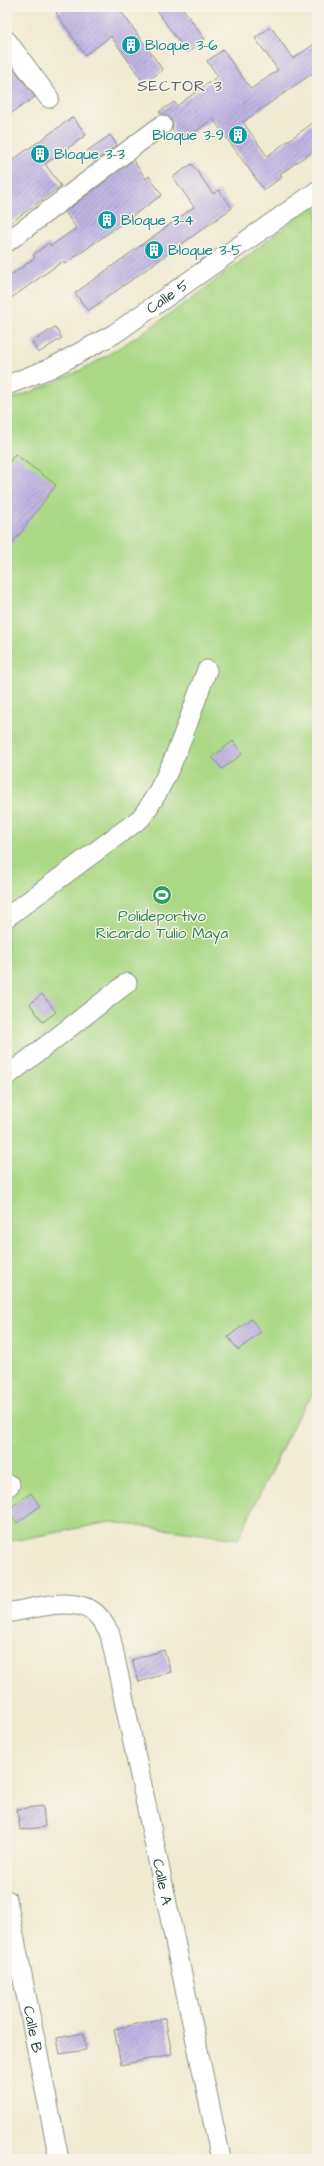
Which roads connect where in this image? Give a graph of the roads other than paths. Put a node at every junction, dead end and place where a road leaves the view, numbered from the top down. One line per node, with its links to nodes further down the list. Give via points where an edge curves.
1 (7, 41): 2 (street)
2 (49, 98)
3 (162, 125): 5 (street)
4 (317, 191): 6 (street, Calle 5, via 114,334 51,368)
5 (7, 242)
6 (7, 385)
7 (208, 670): 8 (street, via 164,779 141,818)
8 (7, 917)
9 (127, 983): 10 (street)
10 (7, 1076)
11 (7, 1613): 14 (street, Calle A, via 66,1604 79,1605 92,1611 102,1620 110,1634)
12 (7, 1900): 13 (street, Calle B)
13 (59, 2159)
14 (221, 2159)

